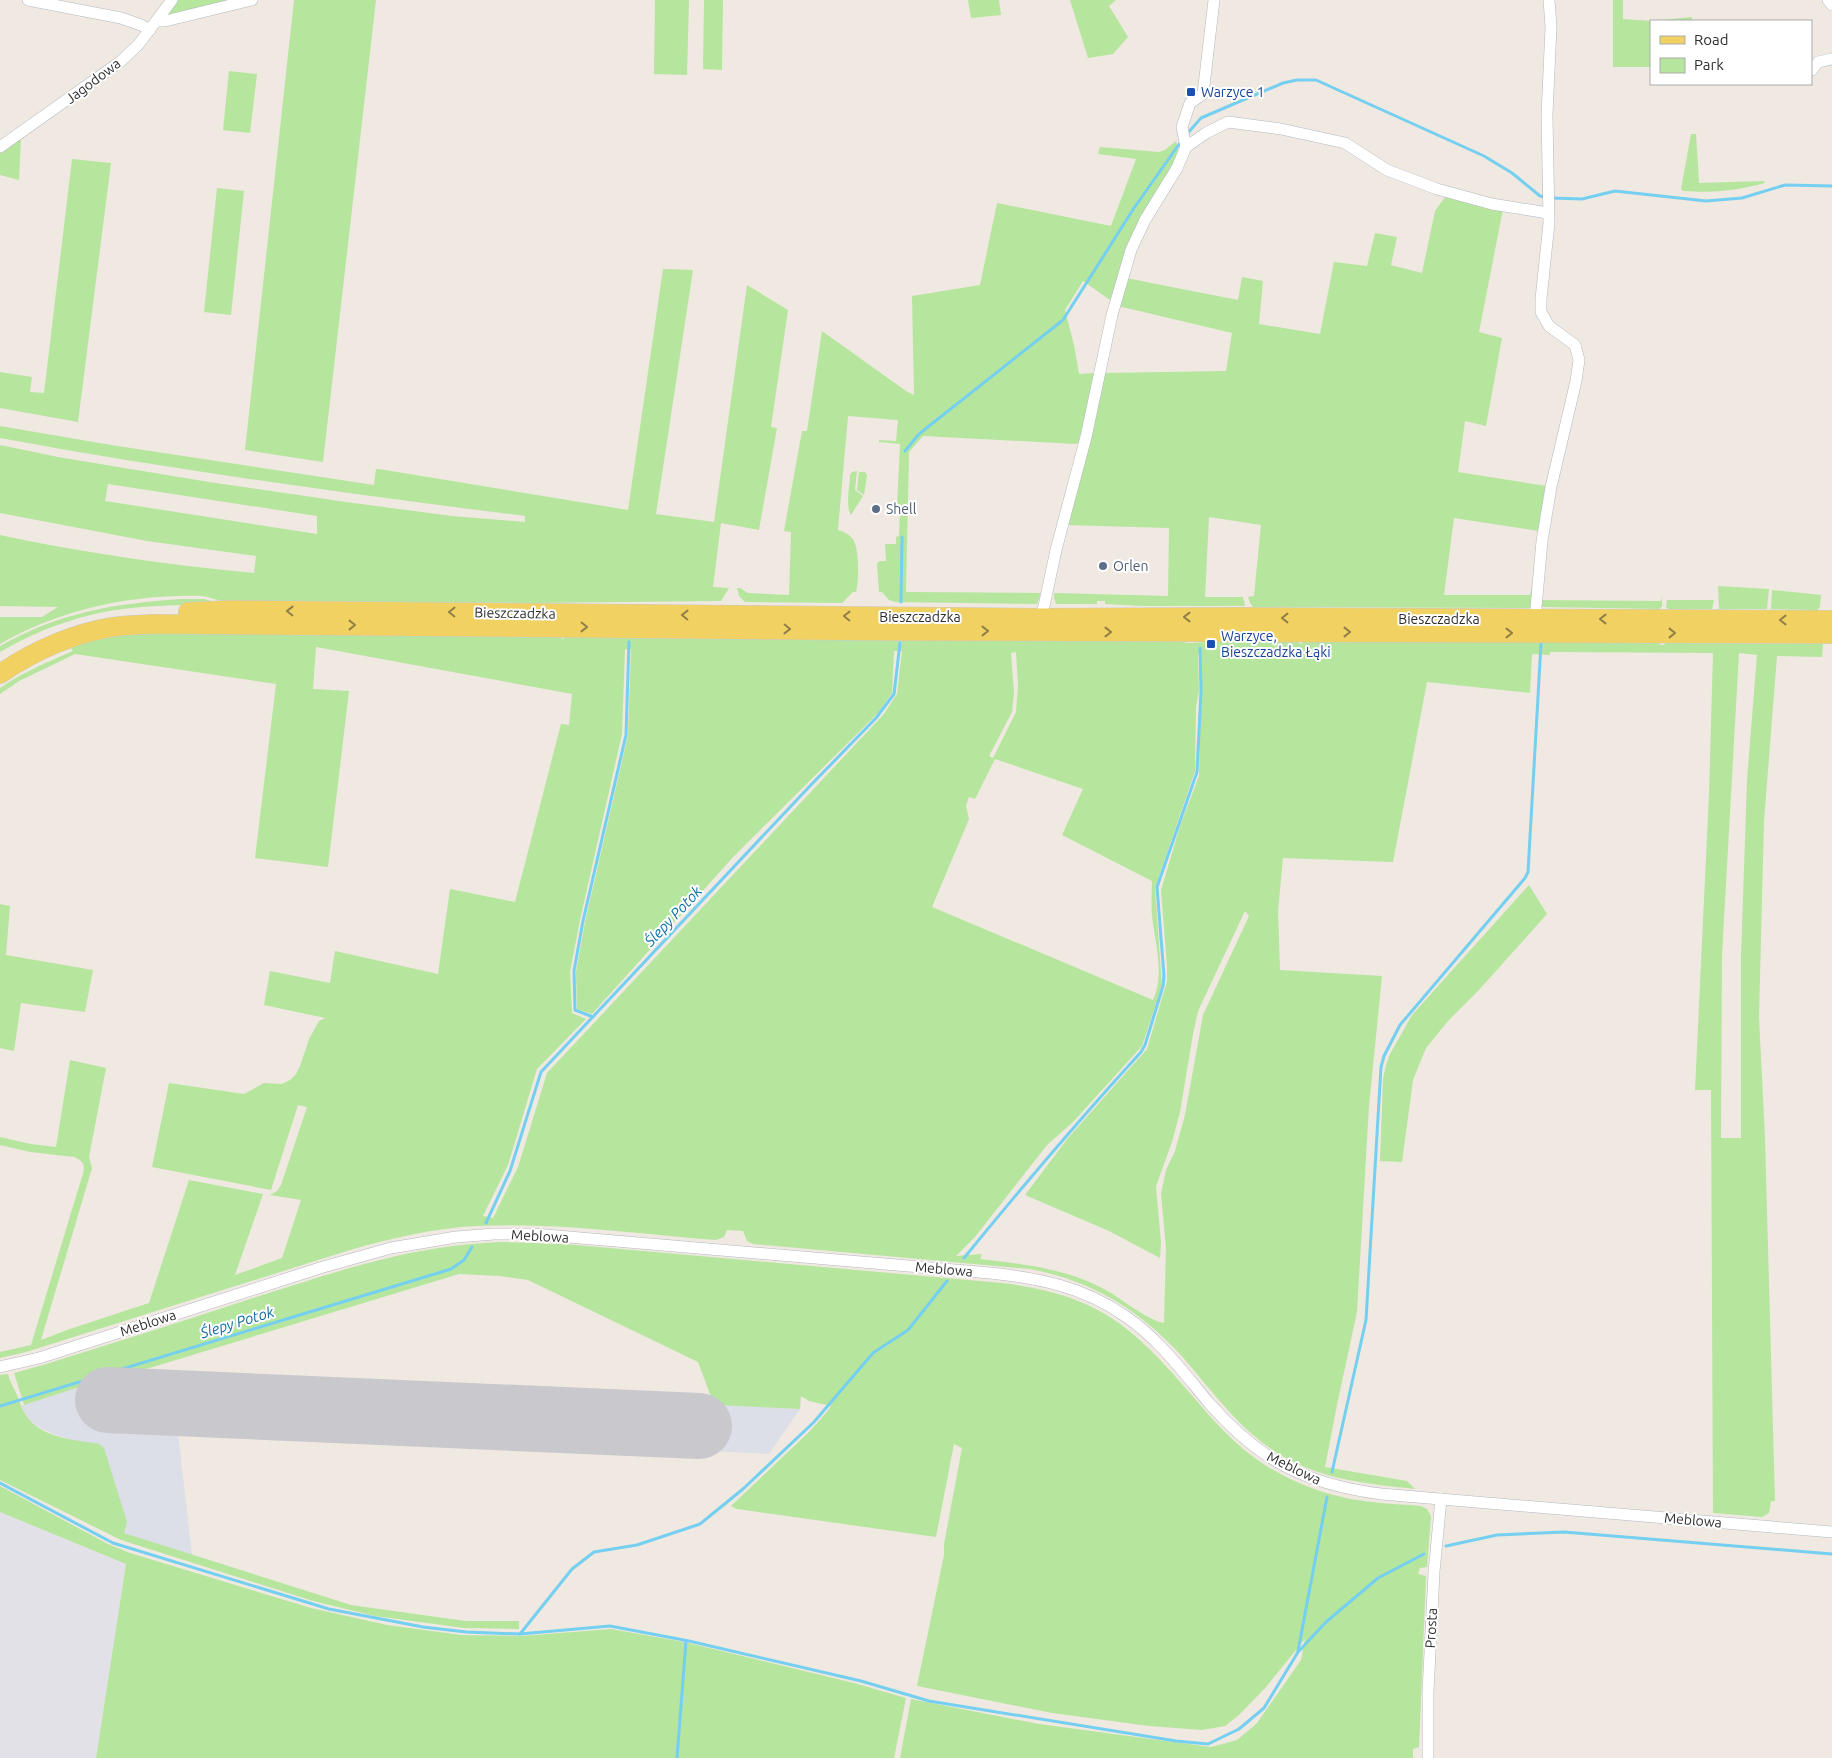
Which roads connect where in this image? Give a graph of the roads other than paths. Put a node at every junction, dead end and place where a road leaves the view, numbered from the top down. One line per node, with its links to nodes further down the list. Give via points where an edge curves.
1 (28, 0): 8 (street)
2 (172, 0): 8 (street, Jagodowa)
3 (252, 0): 8 (street)
4 (1214, 0): 11 (street, via 1203,94 1190,103 1182,127)
5 (1549, 0): 13 (street)
6 (1828, 0): 7 (street)
7 (1832, 5)
8 (153, 26): 12 (street, Jagodowa, via 120,62)
9 (1832, 58): 10 (street, via 1818,62)
10 (1812, 70)
11 (1186, 146): 13 (street, via 1228,122 1281,129 1345,143 1387,170 1437,189 1492,204); 14 (street, via 1131,250 1112,315)
12 (0, 147)
13 (1548, 209): 15 (street, via 1541,312 1548,326 1575,345 1579,360 1551,487)
14 (1043, 614): 15 (main road, Bieszczadzka, one-way to 14); 17 (street, Bieszczadzka, via 1030,626); 18 (street, Bieszczadzka, via 1050,625); 20 (main road, Bieszczadzka, one-way to 20, via 230,610 139,615 84,624 33,643)
15 (1535, 619): 16 (main road, Bieszczadzka, one-way to 15)
16 (1832, 620)
17 (1016, 631): 18 (main road, Bieszczadzka); 21 (main road, Bieszczadzka, one-way to 17, via 50,646 80,634 112,627 152,624)
18 (1069, 631): 19 (main road, Bieszczadzka, one-way to 19)
19 (1832, 634)
20 (3, 659)
21 (0, 674)
22 (0, 1366): 23 (street, Meblowa, via 39,1358 364,1255 456,1237 534,1234 990,1273 1062,1285 1126,1316 1169,1355 1241,1436 1269,1458 1296,1473 1355,1490)
23 (1441, 1499): 24 (street, Meblowa); 25 (street, Prosta, via 1434,1572)
24 (1832, 1532)
25 (1428, 1758)

